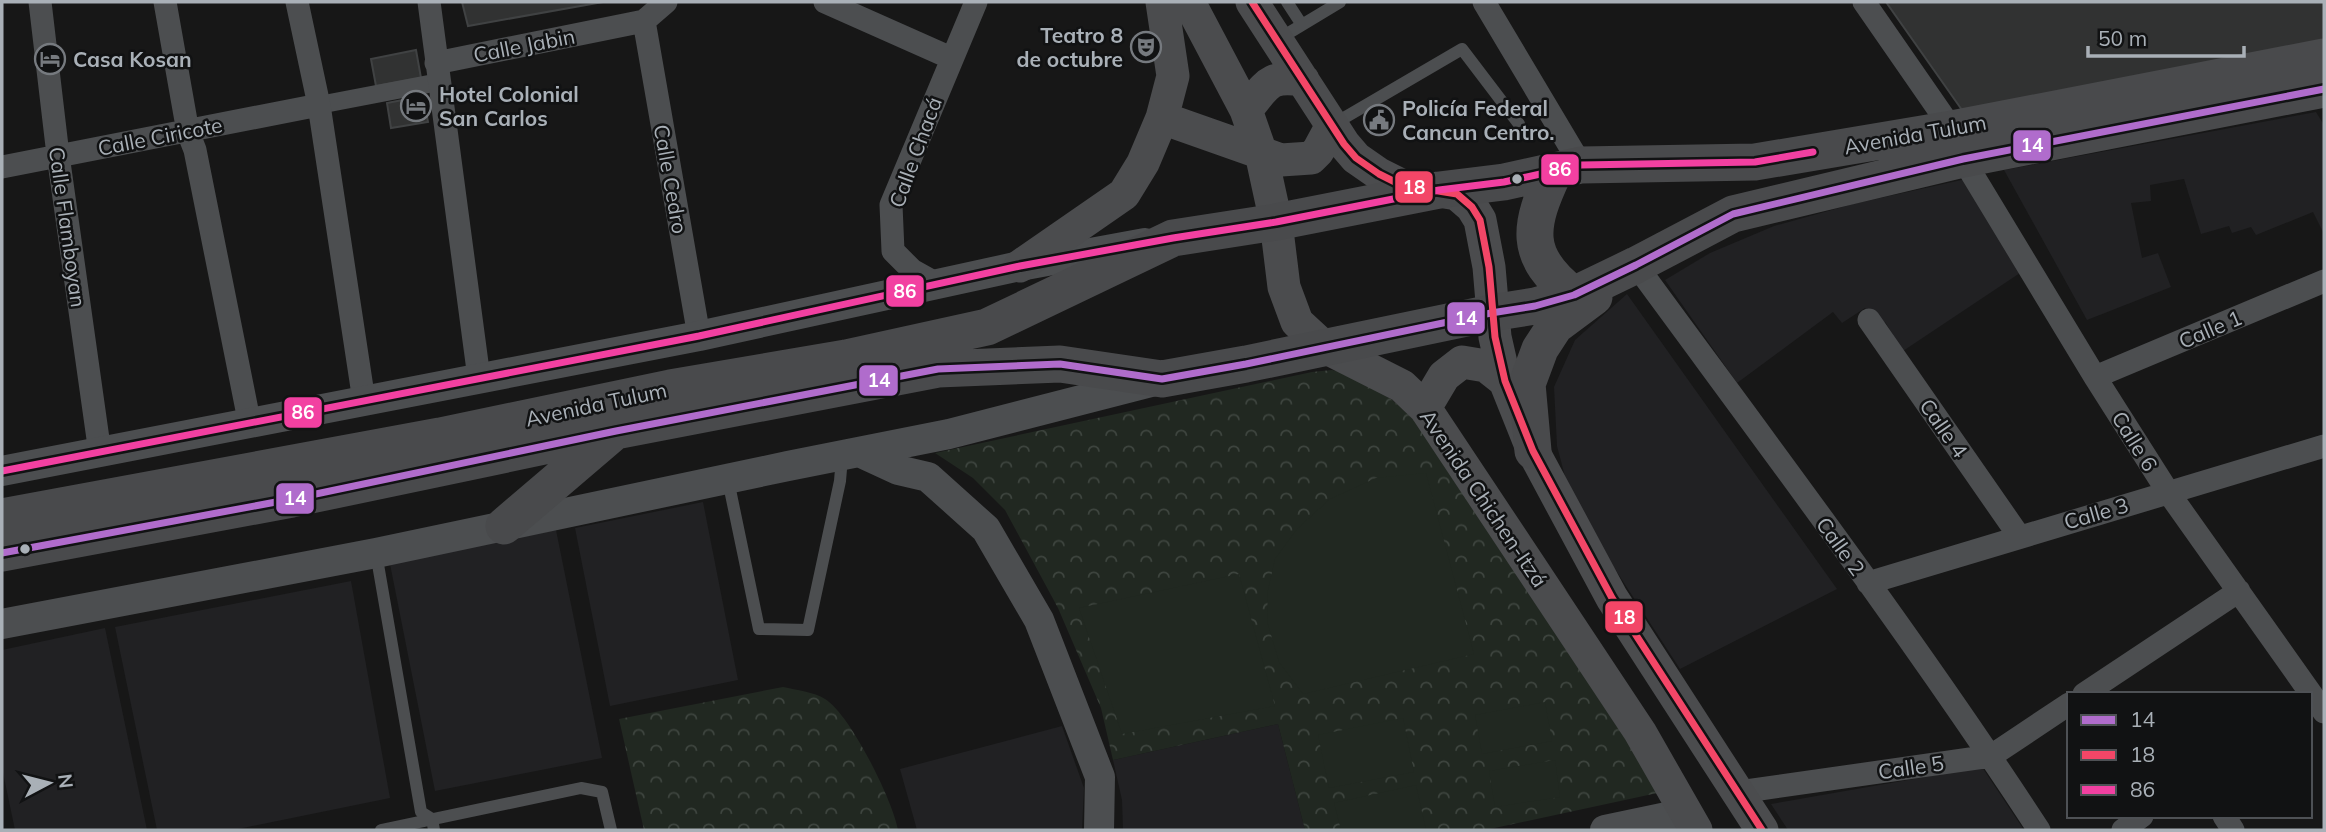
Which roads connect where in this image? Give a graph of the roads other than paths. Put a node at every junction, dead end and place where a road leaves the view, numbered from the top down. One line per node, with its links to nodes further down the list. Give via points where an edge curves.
1 (40, 2): 29 (street, Calle Flamboyan)
2 (165, 2): 26 (street)
3 (297, 2): 21 (street)
4 (429, 2): 18 (street)
5 (666, 2): 15 (street, Calle Jabin)
6 (825, 2): 17 (street)
7 (976, 2): 17 (street, Calle Chacá)
8 (1161, 2): 23 (main road, via 1173,76)
9 (1189, 2): 22 (main road, Avenida Chichen-Itzá)
10 (1252, 2): 16 (main road)
11 (1287, 2): 16 (lane)
12 (1340, 2): 16 (lane)
13 (1484, 2): 31 (street)
14 (1864, 2): 27 (street, Calle 6)
15 (644, 21): 18 (street, Calle Jabin); 42 (street, Calle Cedro)
16 (1289, 33): 19 (main road)
17 (951, 58): 38 (street, Calle Chacá, via 891,205 893,251 912,270)
18 (438, 72): 21 (street); 45 (street)
19 (1303, 80): 22 (main road, via 1272,80); 25 (main road)
20 (2321, 86): 27 (main road, Avenida Tulum)
21 (319, 105): 26 (street, Calle Ciricote); 48 (street)
22 (1246, 110): 28 (main road, Avenida Chichen-Itzá)
23 (1162, 118): 28 (main road); 36 (main road, via 1124,194)
24 (1519, 124): 25 (lane, via 1462,49)
25 (1332, 125): 28 (main road, via 1311,158 1280,160); 32 (main road, via 1356,158 1379,174 1401,184)
26 (188, 132): 29 (street, Calle Ciricote); 50 (street)
27 (1957, 144): 31 (main road, Avenida Tulum, via 1755,162); 35 (main road, Avenida Tulum, via 1733,214); 44 (street, Calle 6)
28 (1261, 153): 33 (main road, Avenida Chichen-Itzá)
29 (58, 155): 30 (street, Calle Ciricote); 54 (street, Calle Flamboyan)
30 (2, 167)
31 (1567, 169): 32 (main road, Avenida Tulum); 39 (main road, via 1540,202 1534,237 1546,267)
32 (1439, 190): 33 (main road, Avenida Tulum); 40 (main road, via 1457,194 1480,220)
33 (1276, 222): 34 (main road, Avenida Tulum); 43 (main road, Avenida Chichen-Itzá, via 1284,287 1297,322)
34 (1172, 238): 36 (street, Avenida Tulum); 59 (main road, Avenida Tulum, via 987,327 846,358)
35 (1636, 265): 39 (main road, Avenida Tulum); 53 (main road, via 1555,326 1540,349 1527,384); 64 (street, Calle 2)
36 (1020, 266): 38 (street, Avenida Tulum)
37 (2324, 281): 44 (street, Calle 1)
38 (939, 285): 42 (street, Avenida Tulum)
39 (1574, 295): 40 (main road, Avenida Tulum)
40 (1491, 313): 43 (main road, Avenida Tulum); 47 (main road)
41 (1869, 320): 61 (street, Calle 4)
42 (699, 336): 45 (street, Avenida Tulum)
43 (1323, 346): 46 (main road, Avenida Tulum); 49 (main road, Avenida Chichen-Itzá, via 1402,386)
44 (2095, 377): 58 (street, Calle 6)
45 (479, 378): 48 (street, Avenida Tulum)
46 (1162, 379): 51 (main road, Avenida Tulum, via 1060,364 938,369); 55 (street, Avenida Tulum, via 949,434)
47 (1505, 380): 49 (main road, via 1486,366 1462,362 1444,376); 53 (main road)
48 (364, 401): 54 (street, Avenida Tulum)
49 (1425, 408): 71 (main road, Avenida Chichen-Itzá)
50 (247, 411)
51 (616, 430): 60 (main road); 62 (main road, Avenida Tulum, via 292,499)
52 (2324, 446): 58 (street, Calle 3)
53 (1532, 451): 70 (main road, via 1612,598)
54 (100, 453): 56 (street, Avenida Tulum)
55 (851, 454): 57 (street, Avenida Tulum); 57 (lane, via 840,481 808,630 760,629); 79 (street, via 928,477 986,529 1039,620 1100,777)
56 (2, 471)
57 (728, 480): 60 (street, Avenida Tulum)
58 (2168, 492): 61 (street, Calle 3); 65 (street, Calle 6)
59 (2, 517)
60 (504, 526): 63 (street, Avenida Tulum)
61 (2019, 536): 64 (street, Calle 3)
62 (2, 553)
63 (376, 553): 66 (street, Avenida Tulum); 76 (lane, via 421,812)
64 (1868, 583): 72 (street, Calle 2)
65 (2239, 592): 67 (street); 68 (street, Calle 6)
66 (2, 624)
67 (2087, 692)
68 (2318, 699)
69 (2067, 705): 72 (street, Calle 5)
70 (1688, 715): 71 (main road, via 1661,712 1648,719); 73 (main road)
71 (1640, 732): 75 (main road, Avenida Chichen-Itzá)
72 (1991, 756): 73 (street, Calle 5); 82 (street, Calle 2)
73 (1740, 792): 81 (main road)
74 (2139, 818): 83 (street)
75 (1691, 821): 80 (street)
76 (433, 825): 77 (lane); 78 (lane, via 581,788 602,792)
77 (381, 830)
78 (611, 830)
79 (1099, 830)
80 (1605, 830)
81 (1762, 830)
82 (2039, 830)
83 (2123, 830)

